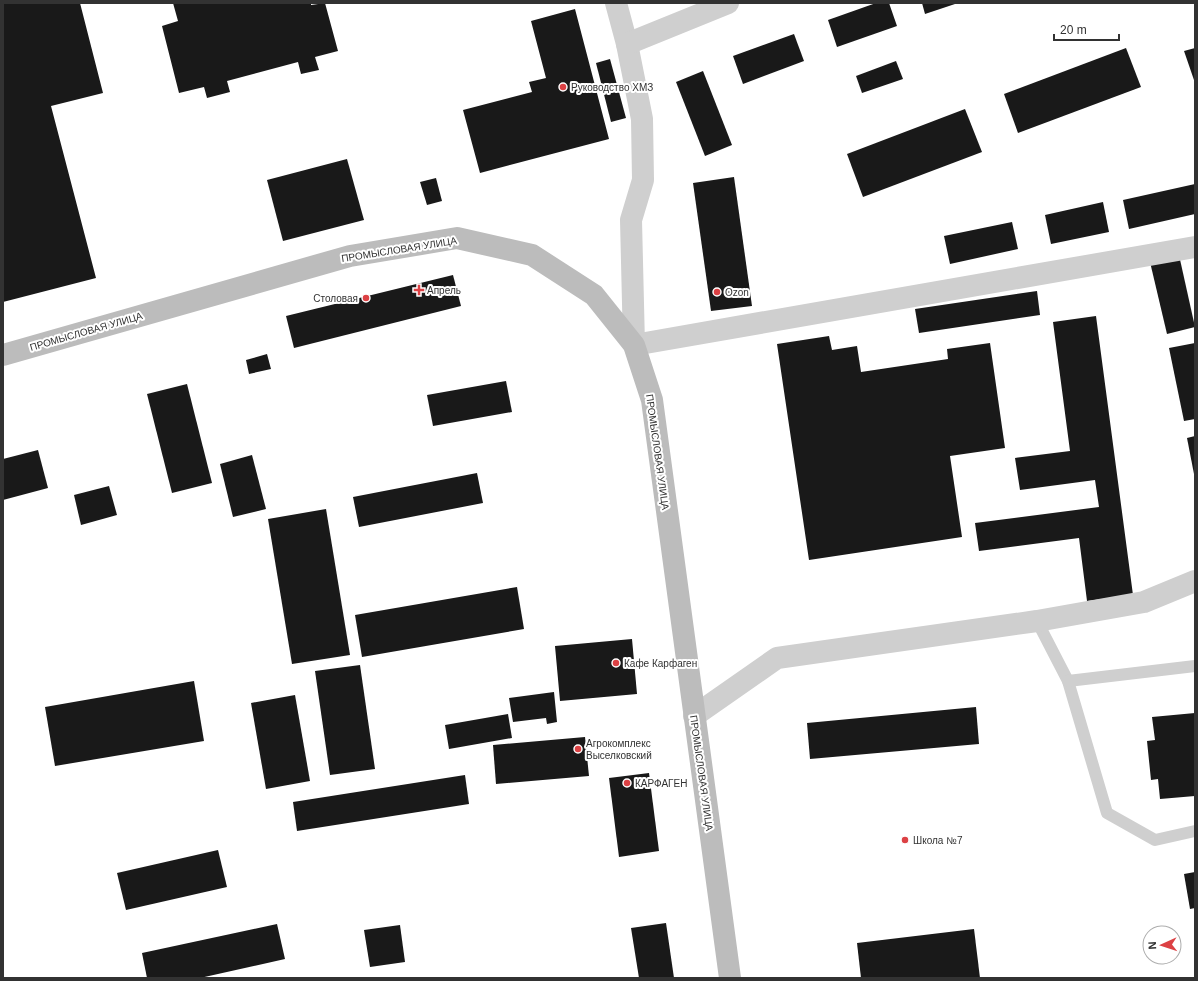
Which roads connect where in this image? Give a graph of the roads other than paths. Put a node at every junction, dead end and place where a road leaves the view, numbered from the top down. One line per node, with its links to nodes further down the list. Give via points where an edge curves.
1 (616, 3): 3 (street)
2 (728, 3): 3 (street)
3 (627, 44): 5 (street, via 642,119 643,180 631,220)
4 (1194, 252): 5 (street)
5 (634, 345): 6 (main road, ПРОМЫСЛОВАЯ УЛИЦА, via 594,295 532,255 457,238 350,256); 11 (main road, ПРОМЫСЛОВАЯ УЛИЦА, via 652,400)
6 (3, 354)
7 (1195, 581): 8 (street, via 1144,602)
8 (1037, 621): 10 (lane); 11 (street, via 777,658)
9 (1195, 666): 10 (lane)
10 (1068, 681): 12 (lane, via 1107,813 1155,840)
11 (694, 716): 13 (main road, ПРОМЫСЛОВАЯ УЛИЦА)
12 (1195, 831)
13 (730, 978)

